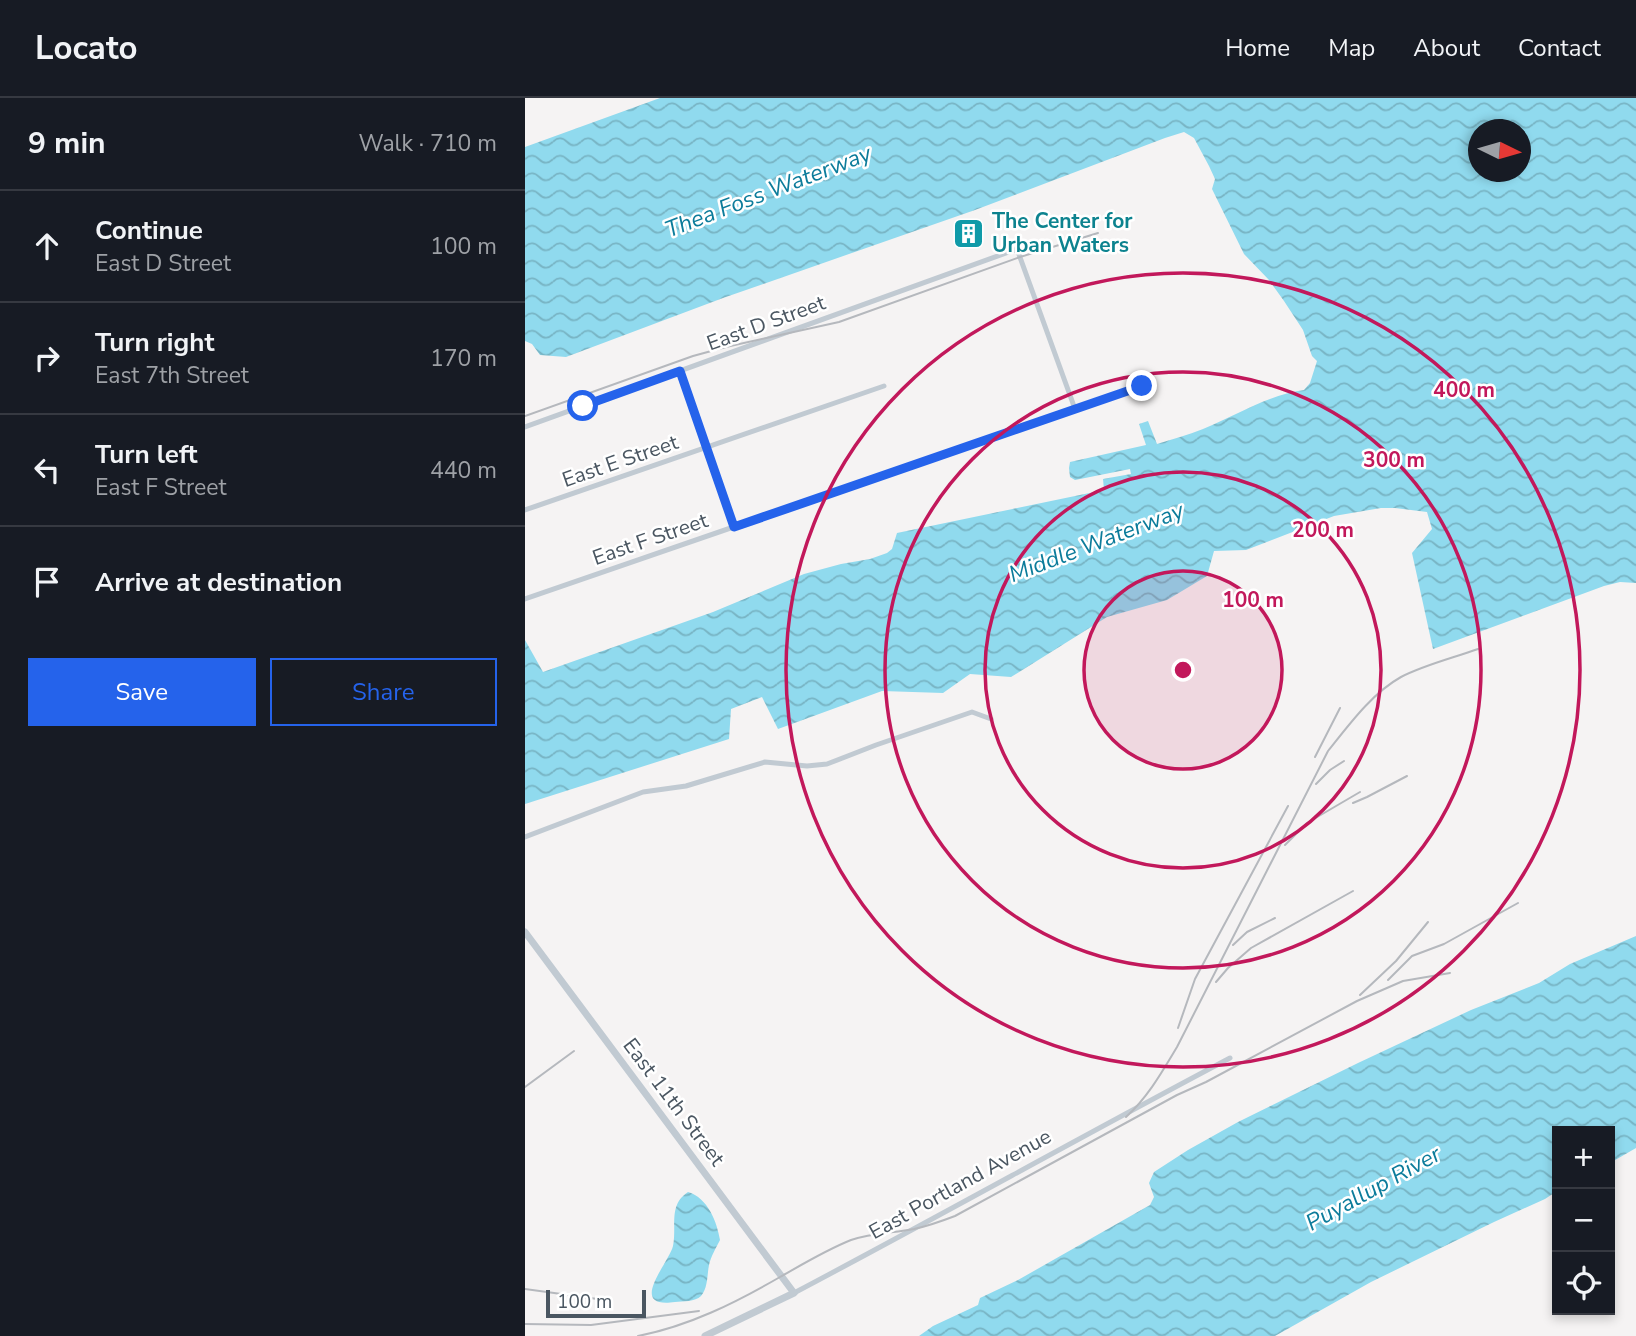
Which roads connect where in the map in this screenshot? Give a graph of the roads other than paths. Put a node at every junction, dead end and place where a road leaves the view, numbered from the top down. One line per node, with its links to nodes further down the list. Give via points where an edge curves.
1 (680, 371): 4 (street, East D Street, via 1017,249); 5 (street, East D Street); 6 (street)
2 (884, 386): 6 (street, East E Street)
3 (1142, 386): 4 (street, East F Street)
4 (1075, 409): 8 (street, East F Street)
5 (525, 427)
6 (706, 448): 7 (street, East E Street); 8 (street)
7 (525, 510)
8 (734, 527): 9 (street, East F Street)
9 (525, 599)
10 (991, 719): 11 (street, via 972,712 827,764 765,762 686,786 643,792)
11 (525, 837)
12 (525, 932): 14 (street, East 11th Street)
13 (1230, 1058): 14 (street, East Portland Avenue)
14 (794, 1293): 15 (street, East Portland Avenue)
15 (705, 1336)

